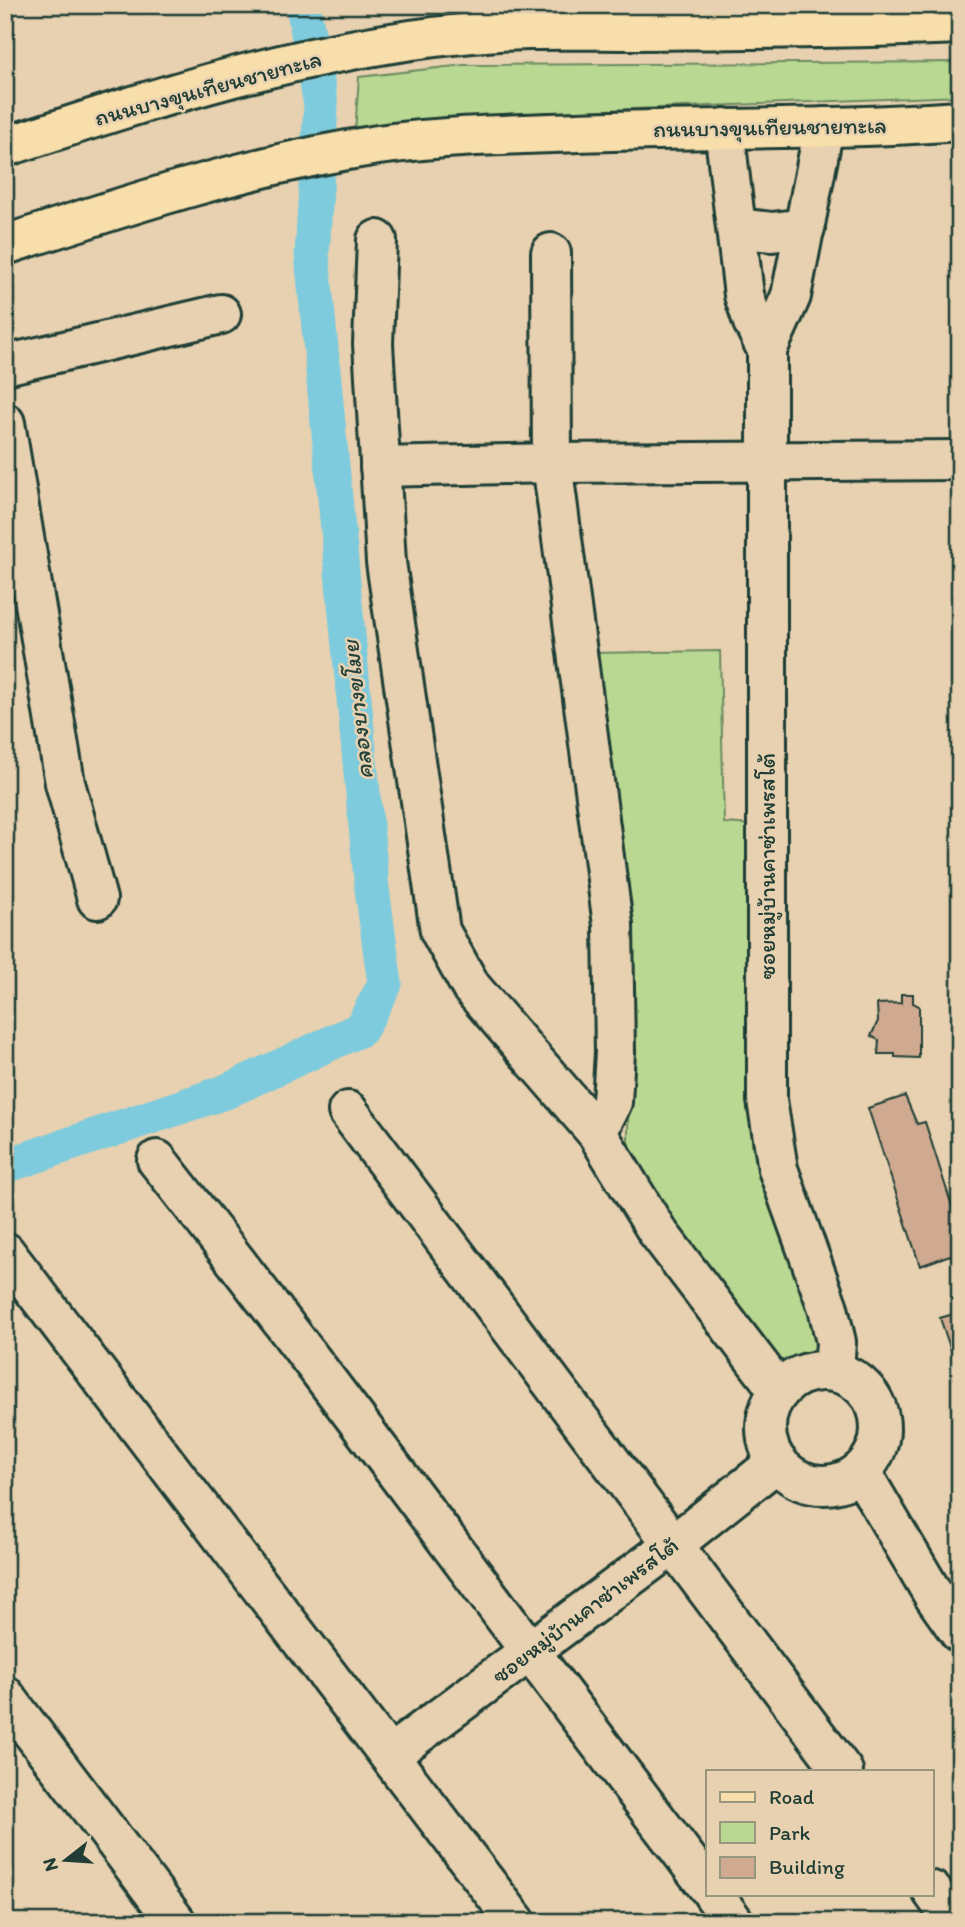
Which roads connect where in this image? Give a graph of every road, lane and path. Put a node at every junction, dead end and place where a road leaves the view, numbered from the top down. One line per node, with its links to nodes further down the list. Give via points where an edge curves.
1 (960, 24): 5 (main road, ถนนบางขุนเทียนชายทะเล, via 525,32 390,42 265,67)
2 (960, 121): 3 (main road, ถนนบางขุนเทียนชายทะเล)
3 (824, 127): 4 (main road, ถนนบางขุนเทียนชายทะเล); 7 (street, ซอยหมู่บ้านคาซ่าเพรสโต้)
4 (723, 128): 6 (street, ซอยหมู่บ้านคาซ่าเพรสโต้); 9 (main road, ถนนบางขุนเทียนชายทะเล, via 476,135 378,145 263,168 130,204)
5 (5, 147)
6 (737, 228): 7 (street, via 772,232); 12 (street, ซอยหมู่บ้านคาซ่าเพรสโต้, via 744,295)
7 (805, 228): 12 (street, ซอยหมู่บ้านคาซ่าเพรสโต้, via 791,296)
8 (377, 240): 18 (street, via 373,344)
9 (5, 245)
10 (551, 253): 16 (street)
11 (221, 314): 13 (street)
12 (767, 350): 17 (street, ซอยหมู่บ้านคาซ่าเพรสโต้)
13 (5, 365)
14 (5, 423): 19 (street, via 65,783)
15 (960, 460): 17 (street)
16 (552, 463): 17 (street); 18 (street); 21 (street, via 613,925 612,1102)
17 (767, 463): 24 (street, ซอยหมู่บ้านคาซ่าเพรสโต้, via 767,1100 778,1169 828,1308 836,1342)
18 (380, 467): 21 (street, via 386,562 440,931 471,987)
19 (97, 899)
20 (348, 1111): 28 (street)
21 (597, 1133): 25 (street, via 657,1231)
22 (157, 1160): 30 (street, via 269,1302)
23 (5, 1252): 32 (street)
24 (834, 1371): 25 (street, via 811,1371); 27 (street, via 864,1387 876,1402 880,1440)
25 (779, 1391): 26 (street, via 766,1426 768,1445)
26 (777, 1462): 27 (street, via 790,1476 807,1484 845,1482); 28 (street, ซอยหมู่บ้านคาซ่าเพรสโต้)
27 (861, 1472): 29 (street)
28 (674, 1544): 30 (street, ซอยหมู่บ้านคาซ่าเพรสโต้); 33 (street)
29 (960, 1633)
30 (529, 1653): 32 (street, ซอยหมู่บ้านคาซ่าเพรสโต้); 34 (street)
31 (5, 1696): 37 (street)
32 (390, 1755): 38 (street)
33 (841, 1770)
34 (706, 1884)
35 (934, 1894): 40 (street)
36 (714, 1896): 39 (street)
37 (176, 1922)
38 (516, 1922)
39 (734, 1922)
40 (954, 1922)

